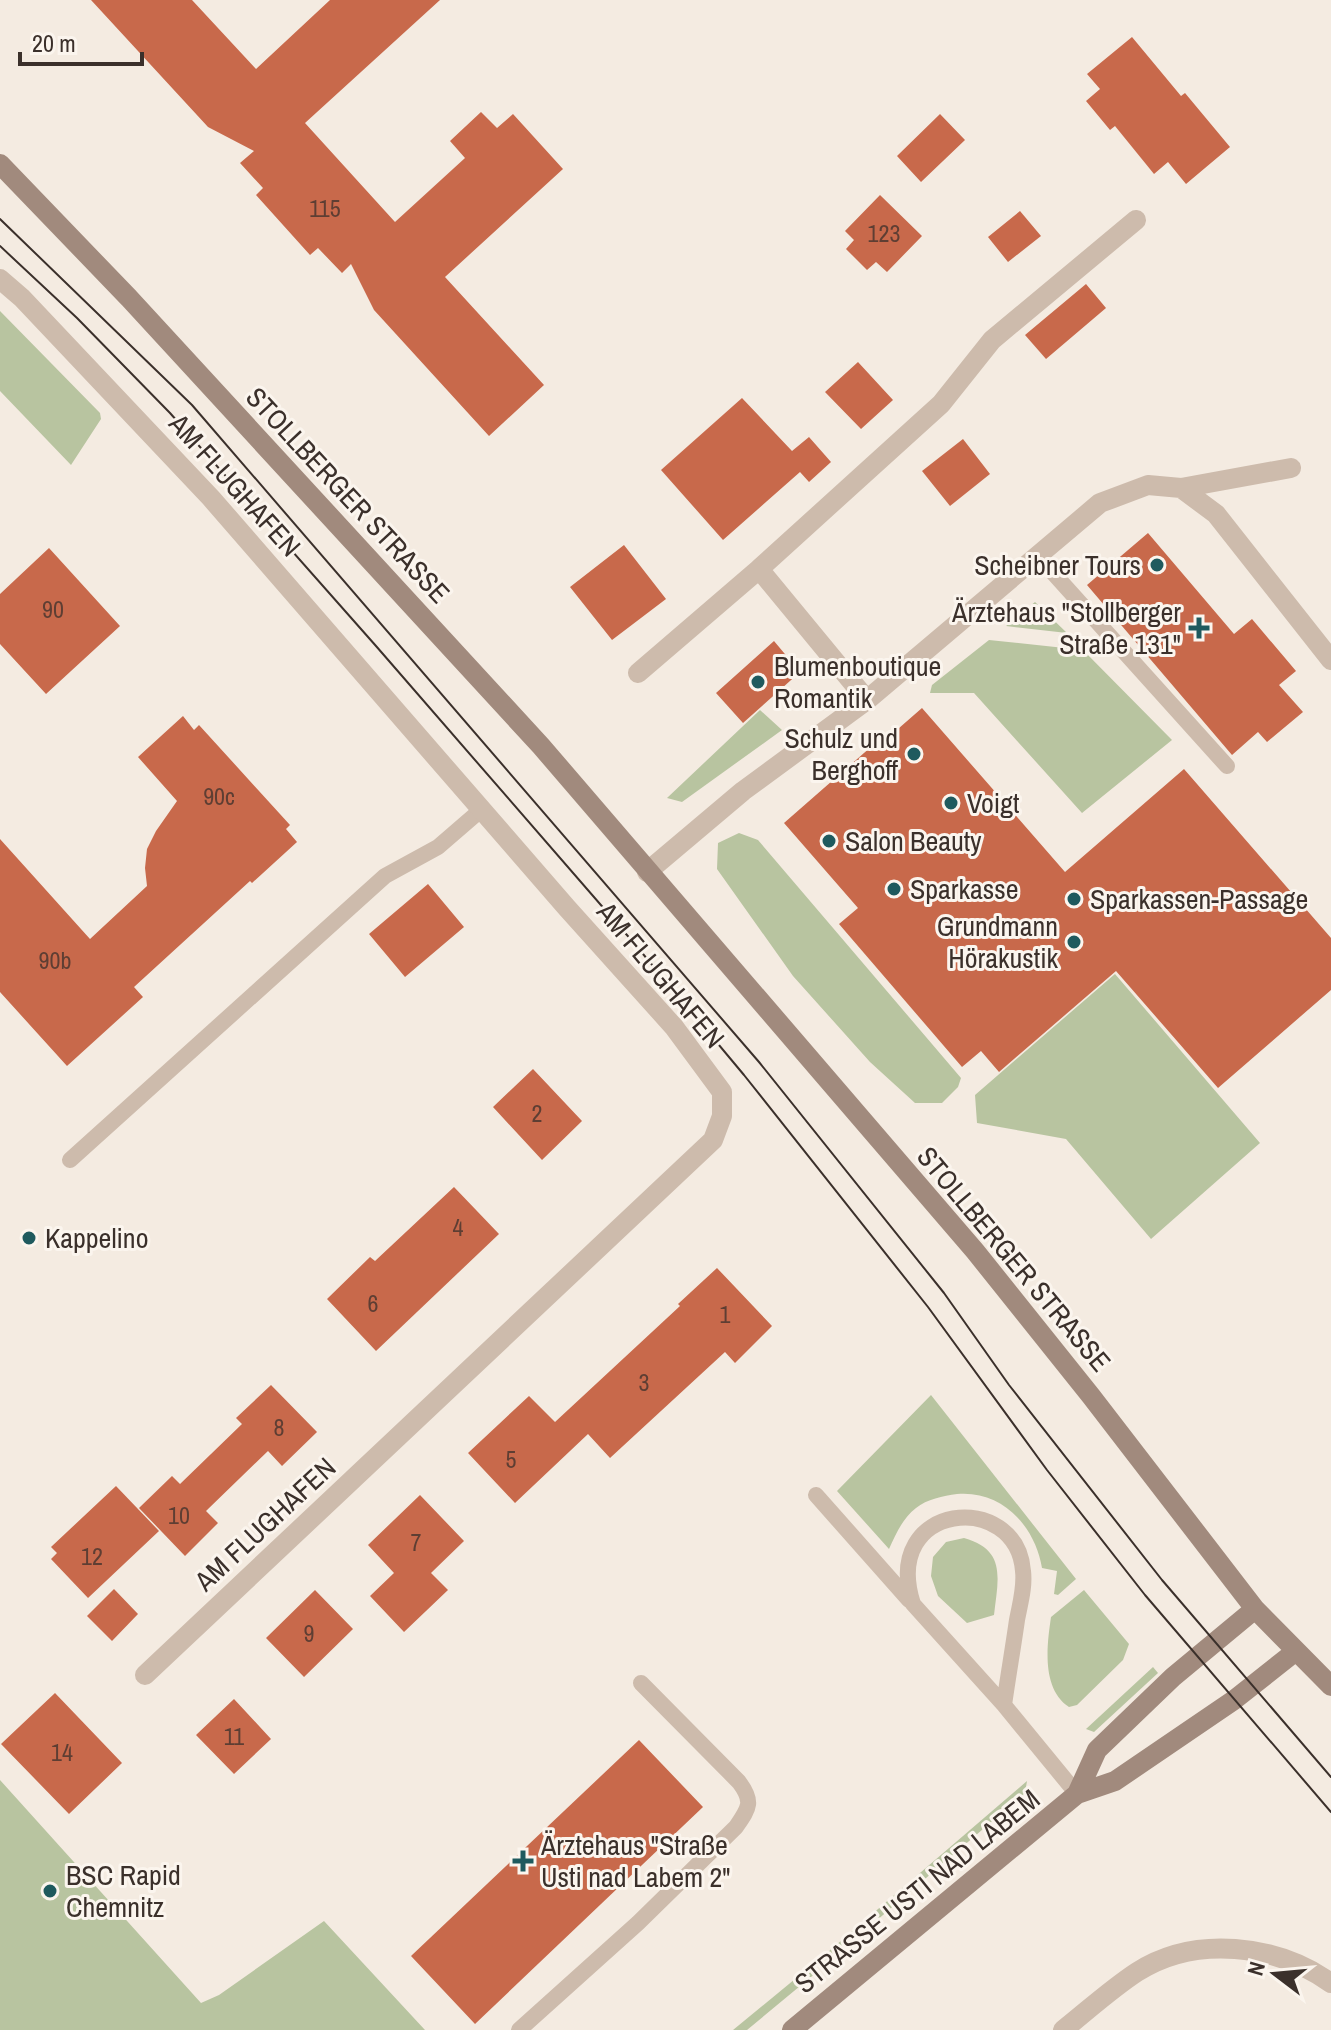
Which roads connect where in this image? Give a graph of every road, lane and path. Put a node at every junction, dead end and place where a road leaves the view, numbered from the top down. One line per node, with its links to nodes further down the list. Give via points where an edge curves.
1 (0, 164): 13 (main road, STOLLBERGER STRASSE, via 530,735)
2 (1136, 220): 7 (street, via 992,340 941,404)
3 (0, 279): 12 (street, AM FLUGHAFEN, via 211,498)
4 (1291, 468): 5 (street)
5 (1181, 488): 6 (street, via 1148,485 1100,503); 8 (street, via 1216,514)
6 (1037, 555): 10 (street); 11 (lane)
7 (759, 569): 9 (street); 10 (street)
8 (1331, 660)
9 (638, 673)
10 (867, 700): 13 (street, via 743,791)
11 (1227, 766)
12 (482, 809): 14 (lane, via 438,847 385,876); 19 (street, AM FLUGHAFEN, via 674,1027 722,1092 722,1116 713,1140)
13 (647, 872): 17 (main road, STOLLBERGER STRASSE, via 975,1251)
14 (70, 1160)
15 (816, 1495): 16 (lane)
16 (913, 1604): 22 (lane); 22 (lane, via 906,1568 919,1537 936,1524 955,1517 976,1518 1011,1540 1024,1570)
17 (1255, 1609): 18 (main road, STOLLBERGER STRASSE); 23 (main road, STRASSE USTI NAD LABEM, via 1097,1750)
18 (1296, 1651): 21 (main road, STOLLBERGER STRASSE); 23 (main road, STRASSE USTI NAD LABEM, via 1115,1781)
19 (145, 1675)
20 (641, 1683): 25 (lane, via 739,1782 748,1794 748,1809 638,1923)
21 (1331, 1686)
22 (1004, 1705): 23 (lane)
23 (1077, 1794): 26 (main road, STRASSE USTI NAD LABEM)
24 (1331, 1983): 27 (street, via 1258,1951 1203,1948 1138,1971)
25 (519, 2030)
26 (792, 2030)
27 (1063, 2030)

